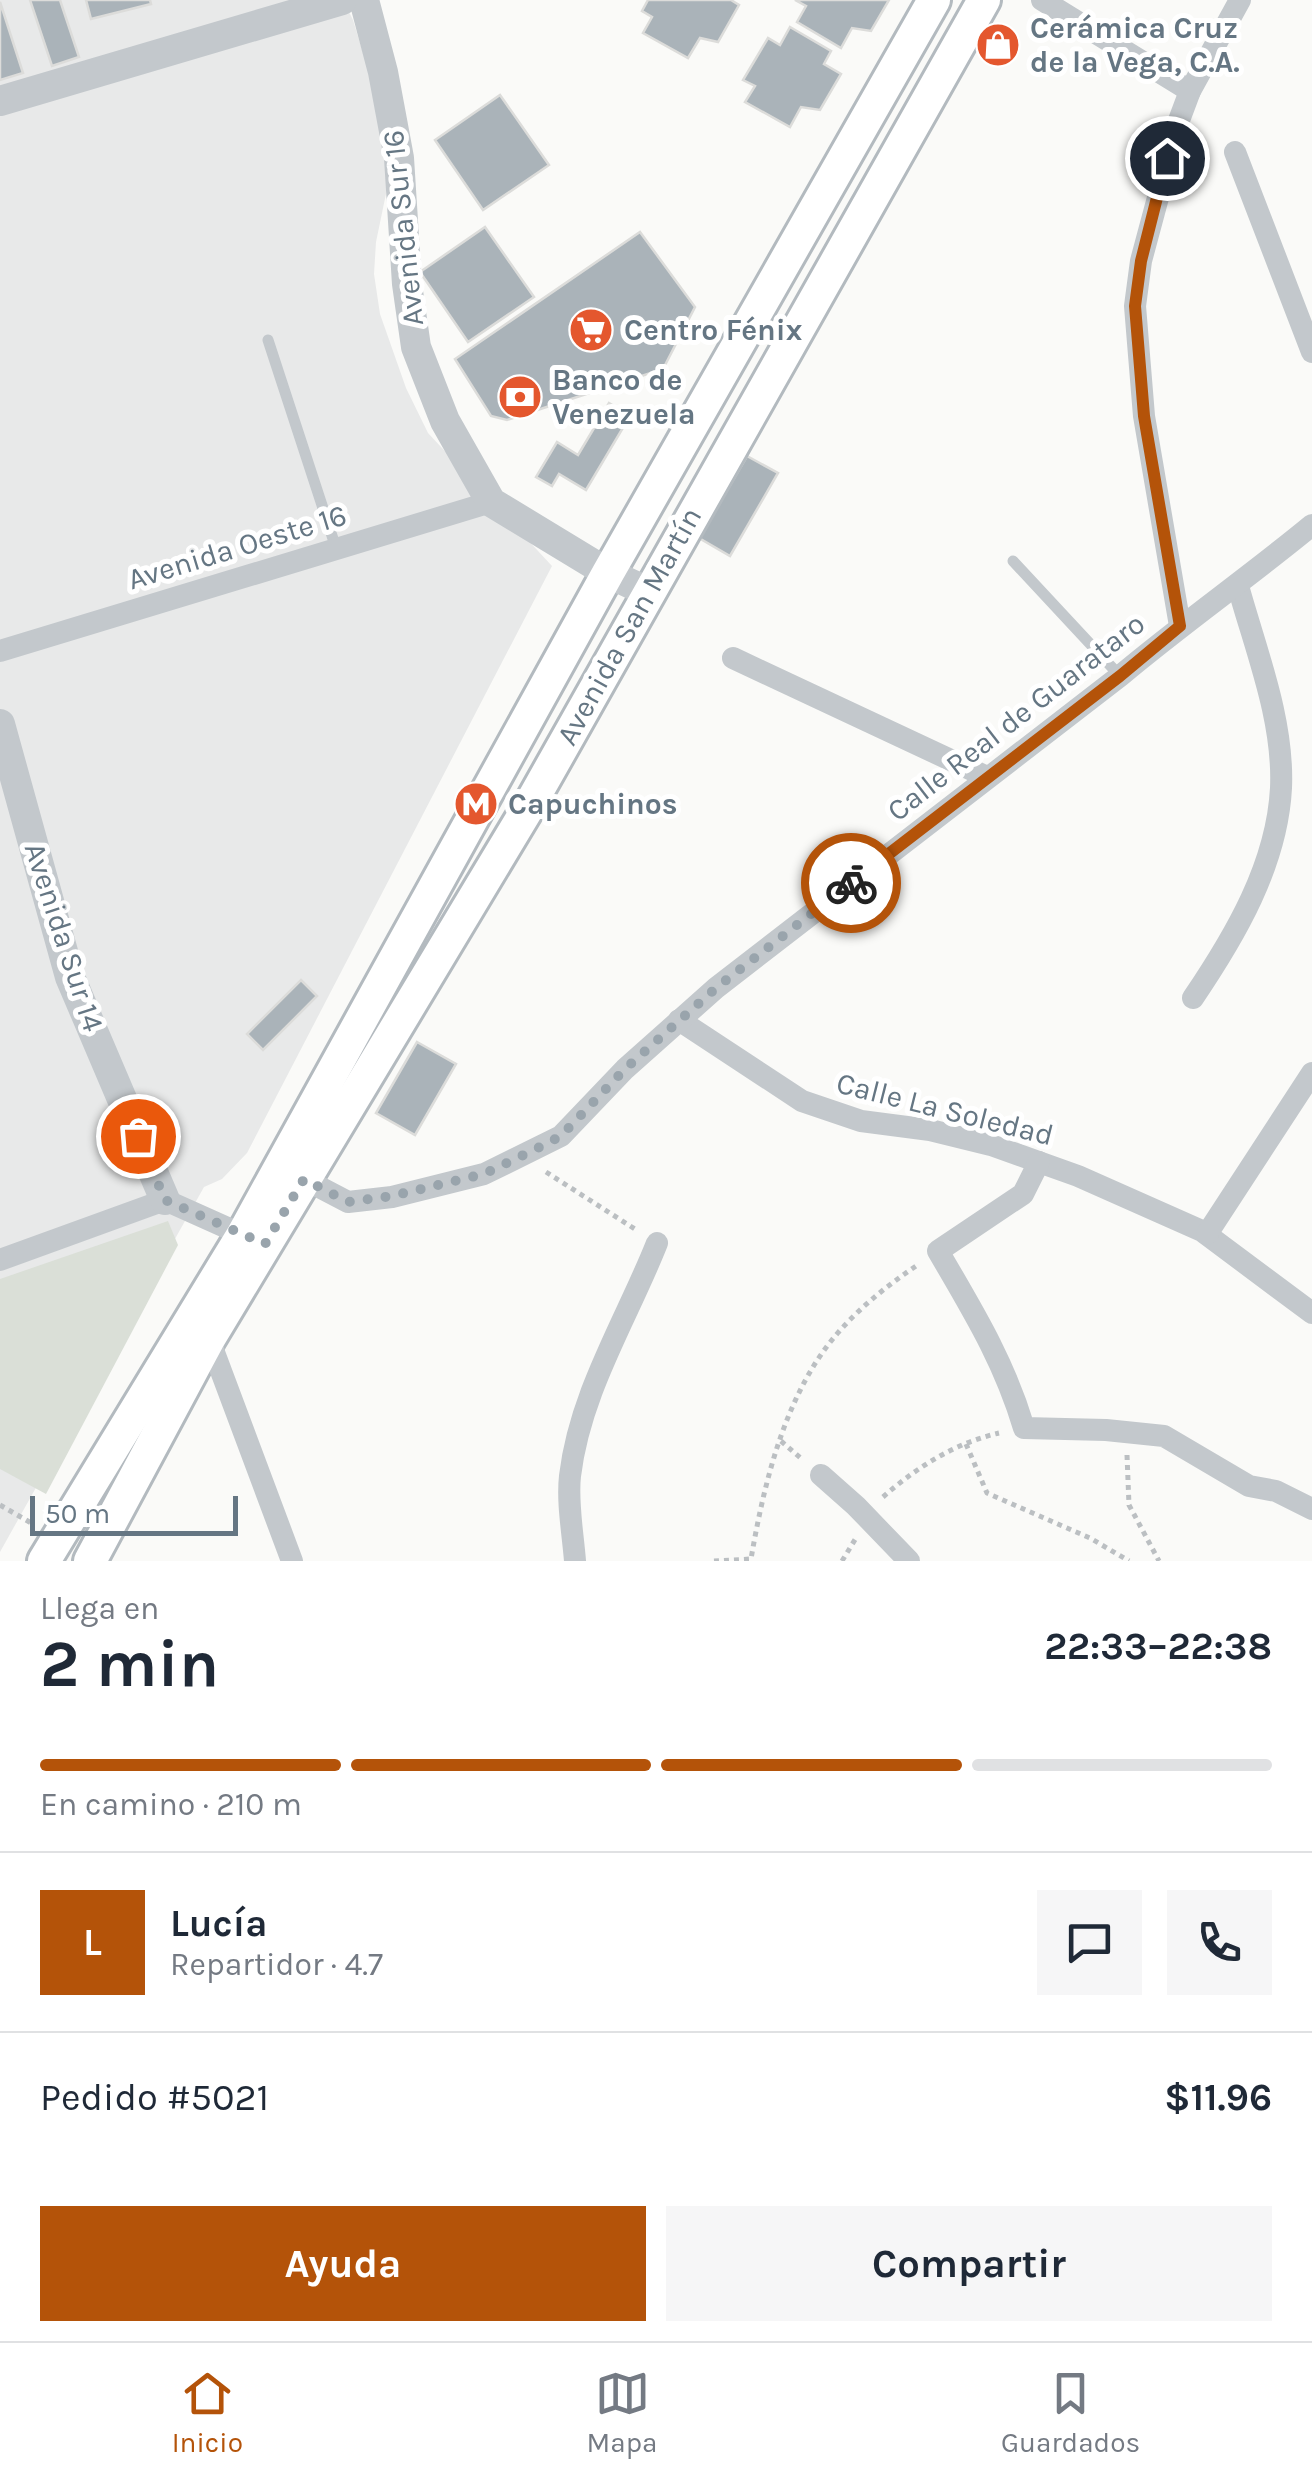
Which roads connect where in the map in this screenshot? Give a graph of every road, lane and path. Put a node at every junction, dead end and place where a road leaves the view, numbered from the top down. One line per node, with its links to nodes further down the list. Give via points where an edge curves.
1 (342, 0): 8 (street)
2 (364, 0): 12 (street, Avenida Sur 16, via 400,158 416,347 445,421)
3 (934, 0): 16 (main road, Avenida San Martín)
4 (984, 0): 18 (main road, Avenida San Martín)
5 (1042, 0): 7 (street)
6 (1240, 0): 7 (street)
7 (1190, 91): 19 (street, via 1167,158 1135,306 1144,416)
8 (0, 100)
9 (1235, 152): 11 (street)
10 (268, 340): 14 (lane)
11 (1312, 352)
12 (491, 502): 14 (street, Avenida Oeste 16); 16 (street)
13 (1312, 525): 17 (street, Calle Real de Guarataro)
14 (336, 548): 20 (street, Avenida Oeste 16)
15 (1013, 561): 22 (lane)
16 (608, 573): 18 (street); 33 (main road, Avenida San Martín)
17 (1238, 586): 19 (street, Calle Real de Guarataro); 25 (street, via 1272,704 1281,788 1264,866 1245,914)
18 (648, 592): 30 (main road, Avenida San Martín, via 528,808)
19 (1180, 626): 22 (street, Calle Real de Guarataro)
20 (0, 651)
21 (733, 658): 24 (street)
22 (1120, 676): 24 (street, Calle Real de Guarataro)
23 (0, 724): 31 (street, Avenida Sur 14, via 70,978)
24 (988, 777): 26 (street, Calle Real de Guarataro)
25 (1193, 998)
26 (680, 1020): 28 (street, Calle Real de Guarataro, via 561,1136); 29 (street, Calle La Soledad, via 802,1102)
27 (1312, 1074): 32 (street)
28 (522, 1157): 30 (street, Calle Real de Guarataro, via 419,1191 348,1202); 34 (path)
29 (1039, 1162): 32 (street, Calle La Soledad); 35 (street, via 1023,1194)
30 (304, 1179): 33 (main road, Avenida San Martín)
31 (165, 1200): 33 (street); 36 (street)
32 (1207, 1234): 37 (street, Calle La Soledad)
33 (254, 1240): 38 (main road, Avenida San Martín); 46 (main road, Avenida San Martín)
34 (657, 1243): 49 (street, via 579,1431 570,1480)
35 (938, 1251): 39 (street, via 996,1352); 50 (path, via 885,1287 816,1363 784,1431 752,1559)
36 (0, 1260)
37 (1312, 1313)
38 (209, 1340): 47 (main road, Avenida San Martín); 48 (street)
39 (1024, 1428): 40 (street); 41 (path)
40 (1126, 1432): 44 (street, via 1164,1436 1249,1486); 53 (path, via 1129,1505)
41 (966, 1444): 45 (path, via 908,1475); 52 (path, via 987,1493)
42 (820, 1475): 45 (street)
43 (0, 1506): 46 (path)
44 (1312, 1509)
45 (863, 1514): 51 (street)
46 (51, 1549)
47 (90, 1561)
48 (292, 1561)
49 (575, 1561)
50 (714, 1561)
51 (908, 1561)
52 (1129, 1561)
53 (1159, 1561)

